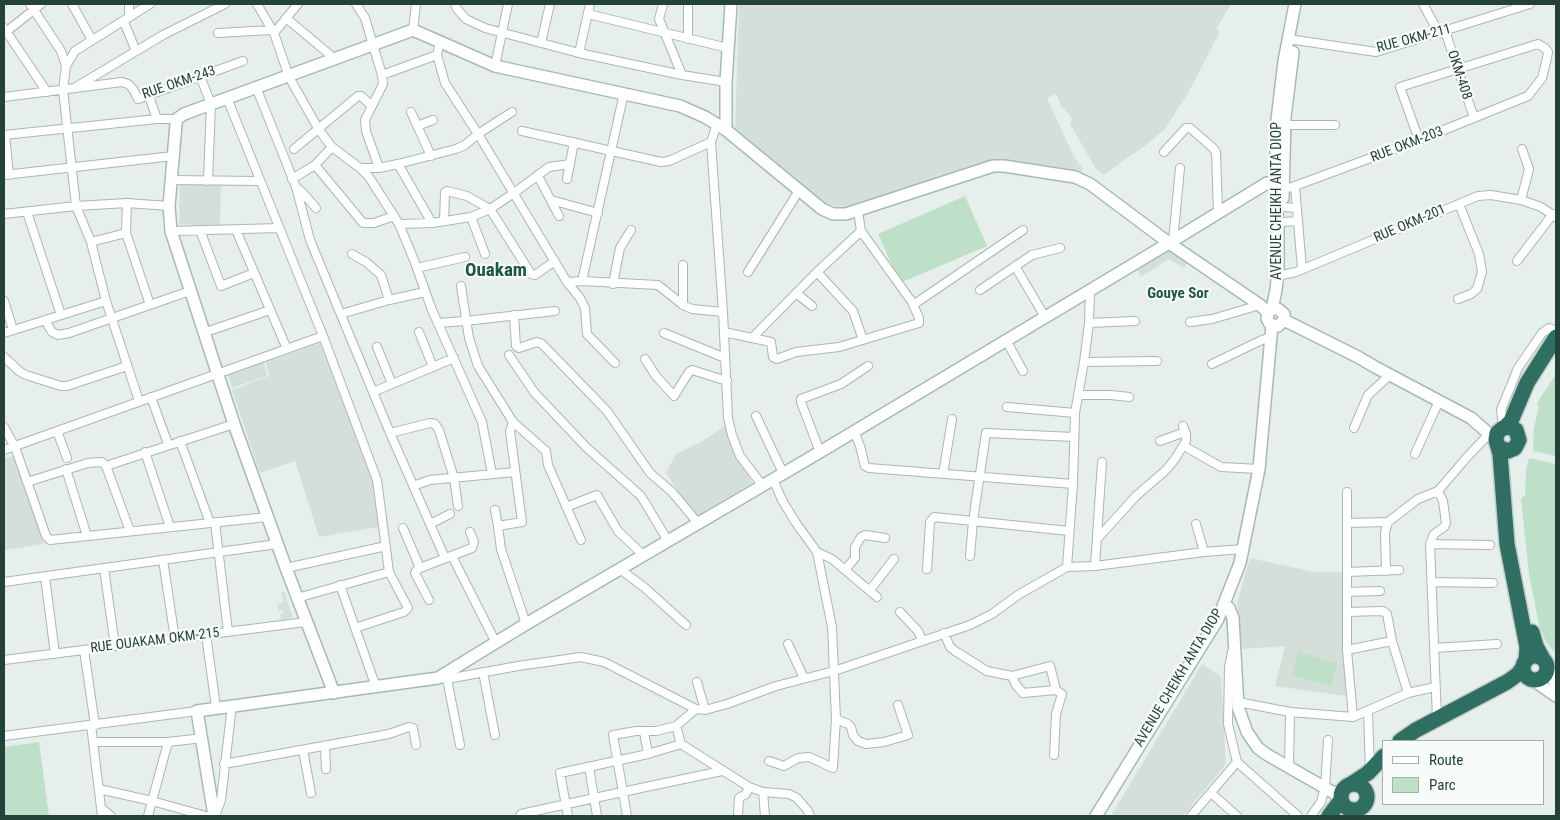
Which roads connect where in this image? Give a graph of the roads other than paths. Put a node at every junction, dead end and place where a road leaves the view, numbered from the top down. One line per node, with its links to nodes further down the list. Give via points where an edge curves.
1 (42, 4): 21 (street)
2 (72, 4): 33 (street)
3 (129, 4): 24 (street)
4 (150, 4): 24 (street)
5 (225, 4): 39 (street)
6 (257, 4): 27 (street)
7 (298, 4): 23 (street)
8 (356, 4): 37 (street)
9 (416, 4): 26 (street)
10 (455, 4): 28 (street, via 466,19)
11 (508, 4): 28 (street)
12 (550, 4): 36 (street)
13 (590, 4): 22 (street)
14 (663, 4): 31 (street, via 660,19)
15 (688, 4): 32 (street)
16 (731, 4): 38 (street)
17 (1295, 4): 101 (street, AVENUE CHEIKH ANTA DIOP, via 1282,76 1276,142)
18 (1302, 4): 34 (street, AVENUE CHEIKH ANTA DIOP)
19 (1423, 4): 29 (street, OKM-408)
20 (1530, 4): 29 (street, RUE OKM-211)
21 (32, 7): 25 (street); 44 (street, via 61,51)
22 (588, 14): 31 (street); 40 (street)
23 (286, 18): 27 (street); 42 (street)
24 (127, 19): 33 (street); 39 (street)
25 (5, 30): 55 (street)
26 (413, 30): 35 (street); 37 (street)
27 (272, 32): 30 (street); 50 (street)
28 (503, 32): 36 (street); 45 (street)
29 (1442, 32): 34 (street, RUE OKM-211, via 1376,52); 46 (street, OKM-408)
30 (218, 34)
31 (667, 34): 32 (street); 48 (street)
32 (688, 39): 38 (street)
33 (92, 40): 44 (street, via 72,53)
34 (1295, 40): 68 (street, AVENUE CHEIKH ANTA DIOP)
35 (440, 41): 41 (street); 45 (street)
36 (541, 43): 40 (street)
37 (374, 44): 42 (street); 47 (street)
38 (728, 48): 51 (street)
39 (136, 51): 53 (street)
40 (579, 53): 48 (street)
41 (437, 55): 47 (street); 75 (street, via 445,83)
42 (335, 59): 50 (street)
43 (243, 61): 49 (street, RUE OKM-243)
44 (66, 66): 54 (street)
45 (495, 66): 56 (street)
46 (1458, 69): 66 (street, OKM-408); 66 (street, RUE OKM-203, via 1538,44 1548,52 1542,78 1528,96); 77 (street, via 1400,87)
47 (382, 75): 61 (street, via 383,84)
48 (682, 75): 51 (street)
49 (200, 76): 58 (street, RUE OKM-243); 60 (street)
50 (289, 77): 52 (street); 73 (street)
51 (726, 82): 71 (street)
52 (256, 88): 59 (street); 96 (street)
53 (72, 89): 54 (street, RUE OKM-243); 58 (street, RUE OKM-243, via 122,82 133,89 138,99)
54 (63, 90): 55 (street, RUE OKM-243); 72 (street)
55 (47, 92): 57 (street, RUE OKM-243)
56 (624, 93): 71 (street, via 680,106); 83 (street)
57 (4, 96)
58 (150, 96): 64 (street)
59 (227, 98): 60 (street); 100 (street)
60 (210, 104): 65 (street); 99 (street)
61 (372, 106): 73 (street, via 360,96); 92 (street, via 365,124)
62 (411, 112): 70 (street)
63 (512, 112): 75 (street)
64 (157, 118): 65 (street); 72 (street)
65 (177, 118): 85 (street)
66 (1474, 118): 77 (street, RUE OKM-203)
67 (433, 120): 70 (street)
68 (1285, 125): 69 (street); 101 (street, AVENUE CHEIKH ANTA DIOP)
69 (1335, 125)
70 (417, 126): 86 (street)
71 (721, 127): 79 (street); 103 (street)
72 (67, 128): 76 (street); 90 (street)
73 (319, 130): 80 (street); 81 (street)
74 (522, 131): 78 (street)
75 (478, 134): 86 (street, via 465,145); 104 (street)
76 (4, 135): 94 (street)
77 (1419, 140): 101 (street, RUE OKM-203)
78 (574, 142): 83 (street); 88 (street)
79 (711, 142): 83 (street, via 669,162); 172 (street)
80 (332, 147): 89 (street); 91 (street)
81 (294, 149)
82 (1522, 149): 106 (street, via 1529,170)
83 (612, 152): 117 (street)
84 (1164, 152): 118 (street, via 1186,128 1213,148 1216,152)
85 (173, 156): 90 (street); 98 (street)
86 (431, 156): 87 (street)
87 (398, 164): 92 (street); 127 (street)
88 (570, 164): 95 (street, via 554,166); 97 (street)
89 (314, 165): 96 (street); 120 (street, via 363,223)
90 (71, 168): 94 (street); 109 (street)
91 (360, 168): 92 (street); 120 (street, via 374,183)
92 (379, 168)
93 (1180, 168): 138 (street)
94 (6, 175)
95 (538, 176): 104 (street); 105 (street)
96 (292, 179): 102 (street)
97 (567, 179)
98 (171, 180): 99 (street); 110 (street)
99 (208, 181): 100 (street)
100 (260, 181): 129 (street)
101 (1284, 185): 111 (street, AVENUE CHEIKH ANTA DIOP); 113 (street); 118 (street, via 1267,183); 173 (street, AVENUE CHEIKH ANTA DIOP)
102 (296, 187): 112 (street); 174 (street, via 310,240)
103 (800, 190): 115 (street, via 833,214); 149 (street)
104 (514, 193): 114 (street); 143 (street)
105 (551, 200): 117 (street); 121 (street)
106 (1521, 200): 108 (street, RUE OKM-201, via 1491,195 1478,196); 122 (street, RUE OKM-201)
107 (127, 203): 109 (street); 110 (street); 136 (street)
108 (1459, 204): 148 (street, RUE OKM-201); 162 (street, via 1479,254 1482,272 1477,289)
109 (76, 206): 116 (street); 137 (street)
110 (169, 206): 134 (street)
111 (1283, 207): 113 (street); 126 (street, AVENUE CHEIKH ANTA DIOP)
112 (316, 208)
113 (1296, 208): 125 (street)
114 (490, 209): 123 (street); 124 (street, via 467,196 447,191 444,194); 143 (street, via 531,274 535,275)
115 (858, 211): 135 (street); 138 (street, via 983,168 1004,166 1075,177 1090,184)
116 (26, 212): 119 (street); 175 (street)
117 (598, 213): 153 (street)
118 (1218, 213): 138 (street)
119 (4, 214)
120 (394, 216): 128 (street)
121 (559, 216)
122 (1555, 216): 144 (street)
123 (471, 217): 124 (street); 141 (street)
124 (444, 221): 127 (street)
125 (1298, 221): 126 (street); 148 (street)
126 (1283, 222): 152 (street, AVENUE CHEIKH ANTA DIOP)
127 (432, 223): 128 (street)
128 (399, 224): 147 (street)
129 (279, 228): 131 (street); 192 (street)
130 (200, 230): 131 (street); 134 (street); 151 (street, via 221,286)
131 (236, 230): 151 (street)
132 (631, 230): 155 (street, via 620,248)
133 (1023, 230): 168 (street)
134 (171, 231): 159 (street)
135 (861, 231): 150 (street); 168 (street)
136 (126, 233): 137 (street); 166 (street)
137 (90, 242): 165 (street)
138 (1171, 242): 158 (street); 173 (street)
139 (1060, 248): 146 (street, via 1038,252)
140 (352, 254): 163 (street, via 381,275)
141 (485, 254)
142 (465, 257): 147 (street)
143 (555, 261): 154 (street)
144 (1517, 261)
145 (682, 265): 167 (street)
146 (1014, 266): 157 (street); 177 (street)
147 (417, 268): 160 (street)
148 (1302, 269): 152 (street, RUE OKM-201)
149 (748, 272)
150 (817, 272): 161 (street); 196 (street, via 854,314)
151 (254, 273): 170 (street)
152 (1282, 275): 173 (street, AVENUE CHEIKH ANTA DIOP)
153 (582, 281): 154 (street); 155 (street)
154 (567, 282): 208 (street, via 585,308 587,334)
155 (612, 284): 167 (street, via 658,285)
156 (461, 286): 181 (street)
157 (980, 290)
158 (1090, 290): 177 (street); 184 (street)
159 (190, 291): 166 (street); 190 (street)
160 (425, 292): 163 (street); 183 (street)
161 (796, 293): 169 (street); 195 (street)
162 (1458, 299)
163 (389, 300): 174 (street)
164 (4, 301): 185 (street)
165 (106, 301): 175 (street); 178 (street)
166 (150, 305): 178 (street)
167 (683, 305): 172 (street)
168 (913, 305): 196 (street, via 919,323)
169 (812, 306)
170 (270, 310): 190 (street); 200 (street)
171 (555, 311): 176 (street)
172 (723, 312): 188 (street)
173 (1273, 312): 182 (street); 193 (street, AVENUE CHEIKH ANTA DIOP, via 1278,326 1272,325); 215 (street)
174 (341, 314): 218 (street)
175 (61, 315): 179 (street)
176 (514, 315): 181 (street); 273 (street, via 516,346 542,344 607,411 650,473 672,492)
177 (1045, 316): 197 (street)
178 (112, 318): 179 (street, via 58,335 52,332); 210 (street)
179 (45, 320): 185 (street)
180 (1135, 320): 184 (street)
181 (465, 321): 183 (street); 229 (street, via 478,366)
182 (1190, 322)
183 (438, 323): 203 (street)
184 (1089, 323): 206 (street)
185 (13, 330): 189 (street)
186 (1556, 331): 236 (street, via 1549,328 1542,333 1518,368 1502,410)
187 (419, 332): 212 (street)
188 (724, 332): 195 (street); 204 (street)
189 (4, 333)
190 (203, 333): 214 (street)
191 (664, 333): 204 (street)
192 (323, 336): 200 (street); 291 (street, via 377,480)
193 (1271, 337): 209 (street); 252 (street, AVENUE CHEIKH ANTA DIOP)
194 (1556, 337): 227 (highway, via 1527,383)
195 (752, 338): 196 (street, via 771,342 775,359)
196 (863, 340)
197 (1006, 340): 213 (street); 234 (street)
198 (377, 347): 217 (street)
199 (1556, 347): 227 (highway)
200 (287, 349): 214 (street)
201 (509, 355): 287 (street, via 534,392 587,448 641,496)
202 (4, 358): 210 (street, via 19,372 61,386)
203 (454, 358): 212 (street); 255 (street, via 482,422)
204 (726, 358): 216 (street)
205 (646, 359): 216 (street, via 674,396 692,370)
206 (1084, 362): 207 (street); 219 (street)
207 (1157, 362)
208 (615, 363)
209 (1212, 364)
210 (128, 366): 222 (street)
211 (868, 366): 246 (street, via 841,384 802,399)
212 (433, 367): 217 (street)
213 (1024, 371)
214 (216, 373): 220 (street); 230 (street)
215 (1390, 375): 223 (street); 232 (street, via 1368,395)
216 (727, 381): 260 (street, via 728,418 740,456)
217 (392, 384): 218 (street)
218 (373, 392): 235 (street)
219 (1078, 395): 221 (street); 225 (street)
220 (151, 397): 222 (street); 241 (street)
221 (1129, 397)
222 (139, 401): 233 (street)
223 (1439, 401): 236 (street); 247 (street)
224 (1007, 407): 225 (street)
225 (1075, 413): 237 (street)
226 (756, 416): 254 (street)
227 (1518, 416): 236 (highway); 240 (highway)
228 (952, 420): 256 (street)
229 (513, 422): 253 (street, via 510,431); 266 (street, via 546,451 548,465)
230 (234, 424): 238 (street); 269 (street)
231 (4, 427): 242 (street)
232 (1354, 428)
233 (57, 431): 242 (street); 248 (street)
234 (854, 431): 246 (street); 256 (street, via 865,466 869,468)
235 (390, 433): 258 (street, via 435,424); 262 (street)
236 (1499, 434): 240 (highway, via 1512,428); 240 (highway, via 1508,451); 263 (street, via 1468,456); 351 (highway, via 1508,544 1528,650)
237 (1074, 437): 257 (street, via 988,432); 261 (street)
238 (180, 441): 241 (street); 271 (street)
239 (1160, 441): 243 (street, via 1184,429)
240 (1517, 443): 348 (highway, via 1511,465 1513,534 1532,633)
241 (168, 444): 245 (street)
242 (15, 446): 244 (street); 259 (street)
243 (1184, 446): 252 (street, via 1221,467); 285 (street, via 1166,470 1144,487)
244 (4, 450)
245 (145, 452): 250 (street); 278 (street)
246 (820, 452): 254 (street)
247 (1414, 454)
248 (67, 458)
249 (1102, 462): 285 (street)
250 (106, 466): 251 (street, via 96,462); 280 (street)
251 (66, 469): 259 (street); 283 (street)
252 (1259, 469): 292 (street, AVENUE CHEIKH ANTA DIOP)
253 (515, 472): 255 (street); 277 (street, via 522,522)
254 (783, 473): 260 (street)
255 (492, 474): 258 (street)
256 (943, 474): 257 (street)
257 (979, 477): 261 (street); 270 (street)
258 (454, 478): 262 (street, via 430,480); 265 (street)
259 (27, 482): 283 (street, via 47,539)
260 (768, 482): 273 (street); 294 (street)
261 (1073, 484): 281 (street)
262 (413, 486): 275 (street)
263 (1438, 491): 272 (street, via 1418,499); 289 (street, via 1446,523 1434,534)
264 (1347, 492): 274 (street)
265 (458, 506)
266 (566, 507): 286 (street); 296 (street, via 597,495 618,531)
267 (495, 510): 277 (street)
268 (450, 514): 275 (street)
269 (267, 516): 271 (street); 288 (street)
270 (973, 521): 281 (street); 297 (street); 307 (street, via 931,519)
271 (212, 522): 278 (street); 293 (street)
272 (1388, 522): 274 (street); 310 (street, via 1385,532)
273 (698, 523): 287 (street)
274 (1347, 523): 312 (street)
275 (430, 524): 298 (street)
276 (1196, 524): 295 (street)
277 (498, 526): 329 (street, via 501,549)
278 (170, 527): 280 (street)
279 (403, 528): 305 (street)
280 (130, 531): 283 (street)
281 (1069, 531): 302 (street)
282 (470, 532): 298 (street, via 474,542 472,548)
283 (87, 536)
284 (885, 538): 308 (street, via 861,537 855,547 855,558)
285 (1097, 539): 301 (street)
286 (581, 540)
287 (668, 541): 296 (street)
288 (277, 544): 293 (street); 304 (street)
289 (1430, 544): 290 (street); 315 (street)
290 (1490, 545)
291 (386, 546): 304 (street); 311 (street)
292 (1244, 549): 295 (street); 324 (street, AVENUE CHEIKH ANTA DIOP)
293 (219, 552): 300 (street); 332 (street)
294 (817, 552): 308 (street); 349 (street, via 831,616)
295 (1204, 552): 301 (street)
296 (643, 555): 306 (street)
297 (970, 556)
298 (448, 557): 305 (street); 338 (street)
299 (894, 559): 318 (street)
300 (163, 560): 303 (street); 335 (street)
301 (1095, 566): 302 (street)
302 (1067, 567): 333 (street, via 992,614)
303 (104, 568): 313 (street); 342 (street)
304 (286, 568): 322 (street)
305 (420, 568): 323 (street, via 415,574)
306 (620, 569): 329 (street); 330 (street)
307 (927, 569)
308 (845, 570): 318 (street)
309 (1398, 570): 310 (street)
310 (1386, 571): 312 (street)
311 (389, 572): 317 (street); 331 (street, via 408,608)
312 (1347, 572): 320 (street)
313 (44, 576): 314 (street); 346 (street)
314 (4, 582)
315 (1431, 582): 316 (street); 343 (street)
316 (1493, 583)
317 (340, 585): 322 (street); 331 (street)
318 (870, 590): 321 (street)
319 (1380, 591): 320 (street)
320 (1347, 592): 326 (street)
321 (877, 597)
322 (297, 598): 328 (street)
323 (429, 600)
324 (1224, 604): 327 (street, AVENUE CHEIKH ANTA DIOP); 339 (street, via 1233,618)
325 (900, 612): 336 (street)
326 (1347, 612): 337 (street, via 1386,612); 345 (street)
327 (1218, 619): 339 (street); 426 (street, AVENUE CHEIKH ANTA DIOP)
328 (306, 622): 332 (street, RUE OUAKAM OKM-215); 360 (street)
329 (526, 624): 338 (street)
330 (686, 625)
331 (355, 628): 357 (street)
332 (228, 632): 334 (street, RUE OUAKAM OKM-215)
333 (944, 634): 336 (street); 352 (street, via 950,647 987,671)
334 (206, 635): 335 (street, RUE OUAKAM OKM-215); 366 (street)
335 (175, 639): 342 (street, RUE OUAKAM OKM-215)
336 (922, 640): 349 (street)
337 (1392, 641): 345 (street); 361 (street)
338 (496, 643): 353 (street)
339 (1233, 643): 363 (street); 395 (street, via 1229,667 1228,724)
340 (788, 644): 354 (street)
341 (1497, 644): 343 (street)
342 (115, 646): 344 (street, RUE OUAKAM OKM-215)
343 (1434, 648): 358 (street)
344 (84, 650): 346 (street, RUE OUAKAM OKM-215); 375 (street)
345 (1347, 650): 372 (street)
346 (55, 654): 347 (street, RUE OUAKAM OKM-215)
347 (4, 660)
348 (1545, 664): 351 (highway, via 1536,656); 351 (highway, via 1547,672 1542,678); 356 (street)
349 (834, 671): 354 (street); 373 (street)
350 (483, 672): 353 (street); 367 (street, via 580,657 604,662); 378 (street)
351 (1529, 672): 362 (street); 374 (highway, via 1518,674); 383 (highway, via 1510,688)
352 (1012, 676): 359 (street, via 1023,693); 359 (street, via 1050,666)
353 (442, 678): 357 (street); 388 (street)
354 (804, 678): 368 (street)
355 (697, 682): 368 (street)
356 (1556, 684)
357 (376, 686): 360 (street)
358 (1435, 687): 361 (street); 374 (street)
359 (1056, 690): 392 (street, via 1062,694 1056,714)
360 (334, 692): 364 (street)
361 (1408, 693): 370 (street)
362 (1556, 696)
363 (1238, 702): 371 (street); 400 (street, via 1242,723 1252,740 1266,754)
364 (232, 705): 366 (street); 396 (street)
365 (898, 705): 373 (street, via 908,735 884,742 866,744 858,741 848,724)
366 (216, 707): 369 (street)
367 (696, 709): 368 (street); 376 (street)
368 (705, 710)
369 (197, 711): 375 (street); 380 (street)
370 (1368, 711): 372 (street); 398 (street)
371 (1290, 712): 372 (street); 400 (street)
372 (1354, 717)
373 (836, 719): 394 (street, via 833,768 810,757 798,758 784,766)
374 (1437, 719): 382 (highway)
375 (93, 725): 379 (street); 384 (street)
376 (676, 726): 377 (street); 386 (street)
377 (644, 732): 391 (street); 393 (street, via 614,735)
378 (495, 735)
379 (4, 736)
380 (203, 738): 385 (street); 418 (street)
381 (1328, 740): 403 (street)
382 (1402, 740)
383 (1414, 740)
384 (93, 742): 385 (street); 404 (street)
385 (168, 742): 412 (street)
386 (680, 744): 391 (street); 401 (street)
387 (416, 745): 389 (street, via 412,726 389,734)
388 (460, 745)
389 (324, 746): 390 (street); 399 (street)
390 (303, 750): 396 (street); 407 (street)
391 (648, 754): 393 (street)
392 (1054, 755)
393 (617, 761): 397 (street); 405 (street)
394 (770, 761)
395 (1237, 762): 408 (street); 429 (street)
396 (224, 764): 418 (street, via 221,800)
397 (589, 767): 410 (street); 413 (street, via 560,773)
398 (1377, 767): 409 (highway, via 1367,789); 411 (highway, via 1360,780)
399 (326, 768)
400 (1289, 768): 403 (street)
401 (722, 771): 402 (street); 405 (street)
402 (749, 787): 406 (street); 423 (street, via 739,798)
403 (1325, 787): 411 (street); 430 (street, via 1321,802)
404 (99, 789): 412 (street); 414 (street)
405 (623, 792): 410 (street); 422 (street)
406 (763, 792): 424 (street); 425 (street, via 789,794 797,798)
407 (311, 793)
408 (1211, 793): 427 (street); 428 (street)
409 (1368, 794): 411 (highway, via 1355,784); 411 (highway, via 1368,801 1357,811)
410 (594, 798): 413 (street); 421 (street)
411 (1345, 799): 431 (highway)
412 (152, 801): 416 (street); 417 (street)
413 (566, 805): 419 (street); 420 (street)
414 (102, 812): 415 (street)
415 (111, 816)
416 (148, 816)
417 (206, 816)
418 (215, 816)
419 (520, 816)
420 (568, 816)
421 (597, 816)
422 (627, 816)
423 (738, 816)
424 (765, 816)
425 (810, 816)
426 (1096, 816)
427 (1191, 816)
428 (1237, 816)
429 (1298, 816)
430 (1311, 816)
431 (1329, 816)

